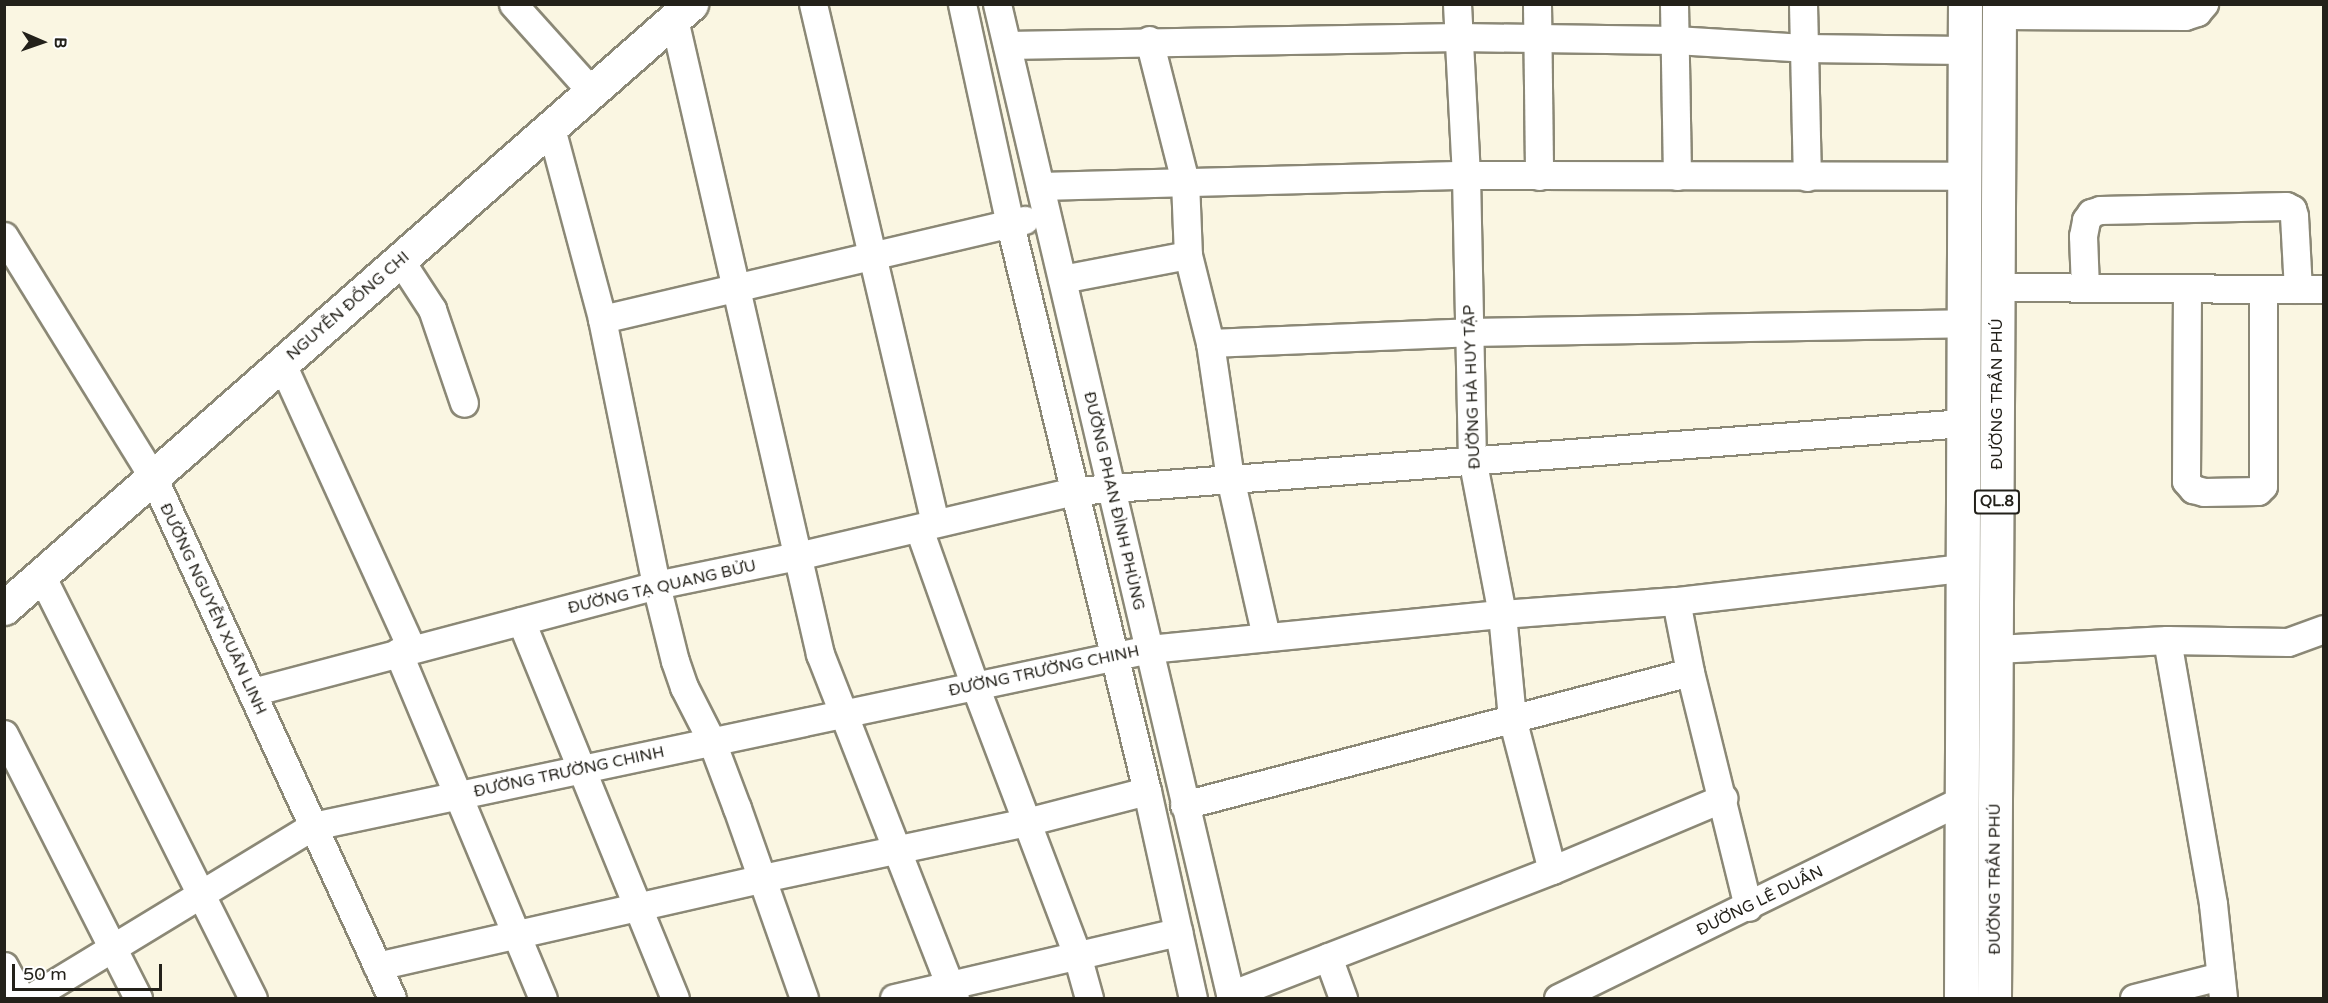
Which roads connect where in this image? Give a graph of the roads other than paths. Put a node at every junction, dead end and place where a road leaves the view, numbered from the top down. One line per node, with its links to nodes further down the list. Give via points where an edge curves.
1 (513, 4): 21 (street)
2 (813, 4): 34 (street)
3 (962, 4): 31 (street)
4 (997, 4): 18 (street, ĐƯỜNG PHAN ĐÌNH PHÙNG)
5 (1457, 4): 14 (street, ĐƯỜNG HÀ HUY TẬP)
6 (1537, 4): 15 (street)
7 (1674, 4): 17 (street)
8 (1803, 4): 19 (street)
9 (1965, 4): 20 (main road, ĐƯỜNG TRẦN PHÚ / QL.8)
10 (2204, 4): 12 (street, via 2197,12 2185,16)
11 (1999, 10): 12 (street); 39 (main road, ĐƯỜNG TRẦN PHÚ / QL.8)
12 (2106, 10)
13 (683, 12): 21 (main road, NGUYỄN ĐỔNG CHI); 38 (street)
14 (1459, 37): 15 (street); 16 (street); 23 (street, ĐƯỜNG HÀ HUY TẬP)
15 (1538, 38): 17 (street); 24 (street)
16 (1149, 40): 18 (street); 28 (street)
17 (1675, 40): 19 (street); 25 (street)
18 (1006, 45): 29 (street, ĐƯỜNG PHAN ĐÌNH PHÙNG)
19 (1804, 48): 20 (street); 27 (street)
20 (1965, 50): 26 (main road, ĐƯỜNG TRẦN PHÚ / QL.8)
21 (592, 92): 22 (main road, NGUYỄN ĐỔNG CHI)
22 (551, 128): 35 (main road, NGUYỄN ĐỔNG CHI); 44 (street)
23 (1466, 175): 24 (street); 28 (street); 46 (street, ĐƯỜNG HÀ HUY TẬP)
24 (1539, 176): 25 (street)
25 (1677, 176): 27 (street)
26 (1964, 176): 27 (street); 37 (main road, ĐƯỜNG TRẦN PHÚ / QL.8)
27 (1807, 177)
28 (1185, 181): 29 (street); 33 (street)
29 (1040, 186): 30 (street, ĐƯỜNG PHAN ĐÌNH PHÙNG)
30 (1047, 214): 31 (street); 36 (street, ĐƯỜNG PHAN ĐÌNH PHÙNG)
31 (1010, 224): 34 (street); 55 (street)
32 (4, 236): 52 (street, ĐƯỜNG NGUYỄN XUÂN LINH)
33 (1188, 255): 36 (street); 47 (street)
34 (871, 256): 38 (street); 56 (street)
35 (400, 261): 48 (main road, NGUYỄN ĐỔNG CHI); 49 (street, via 432,309)
36 (1062, 279): 54 (street, ĐƯỜNG PHAN ĐÌNH PHÙNG)
37 (1964, 285): 39 (main road); 45 (main road, ĐƯỜNG TRẦN PHÚ / QL.8)
38 (738, 287): 44 (street); 57 (street)
39 (1997, 288): 40 (street); 69 (main road, ĐƯỜNG TRẦN PHÚ / QL.8)
40 (2085, 288): 41 (street); 43 (street, via 2083,236 2091,213 2286,206 2292,209)
41 (2187, 288): 42 (street); 42 (street, via 2186,481 2193,489 2204,492 2258,491 2263,486)
42 (2263, 289): 43 (street)
43 (2311, 289)
44 (602, 319): 60 (street)
45 (1964, 323): 46 (street); 50 (main road, ĐƯỜNG TRẦN PHÚ / QL.8)
46 (1469, 332): 47 (street); 51 (street, ĐƯỜNG HÀ HUY TẬP)
47 (1209, 343): 53 (street)
48 (282, 364): 52 (main road, NGUYỄN ĐỔNG CHI); 70 (street)
49 (464, 403)
50 (1963, 423): 51 (street, ĐƯỜNG TẠ QUANG BỬU); 58 (main road, ĐƯỜNG TRẦN PHÚ / QL.8)
51 (1472, 458): 53 (street, ĐƯỜNG TẠ QUANG BỬU); 63 (street, ĐƯỜNG HÀ HUY TẬP)
52 (153, 477): 59 (main road, NGUYỄN ĐỔNG CHI); 74 (street, ĐƯỜNG NGUYỄN XUÂN LINH)
53 (1230, 478): 54 (street, ĐƯỜNG TẠ QUANG BỬU); 66 (street)
54 (1111, 489): 55 (street, ĐƯỜNG TẠ QUANG BỬU); 68 (street, ĐƯỜNG PHAN ĐÌNH PHÙNG)
55 (1074, 491): 56 (street, ĐƯỜNG TẠ QUANG BỬU); 71 (street)
56 (927, 526): 57 (street, ĐƯỜNG TẠ QUANG BỬU); 73 (street)
57 (797, 556): 60 (street, ĐƯỜNG TẠ QUANG BỬU); 75 (street, via 820,654)
58 (1962, 568): 61 (street, ĐƯỜNG TRƯỜNG CHINH); 83 (main road, ĐƯỜNG TRẦN PHÚ / QL.8)
59 (41, 575): 62 (main road, NGUYỄN ĐỔNG CHI); 90 (street)
60 (656, 585): 64 (street, ĐƯỜNG TẠ QUANG BỬU); 78 (street, via 684,687)
61 (1676, 601): 63 (street, ĐƯỜNG TRƯỜNG CHINH); 72 (street)
62 (4, 608)
63 (1502, 614): 66 (street, ĐƯỜNG TRƯỜNG CHINH); 76 (street, ĐƯỜNG HÀ HUY TẬP)
64 (520, 621): 70 (street, ĐƯỜNG TẠ QUANG BỬU); 79 (street)
65 (2324, 629): 67 (street, via 2288,642)
66 (1266, 637): 68 (street, ĐƯỜNG TRƯỜNG CHINH)
67 (2167, 640): 69 (street); 100 (street, via 2214,904)
68 (1149, 649): 71 (street, ĐƯỜNG TRƯỜNG CHINH); 84 (street, ĐƯỜNG PHAN ĐÌNH PHÙNG)
69 (1996, 649): 117 (main road, ĐƯỜNG TRẦN PHÚ / QL.8)
70 (405, 651): 74 (street, ĐƯỜNG TẠ QUANG BỬU); 81 (street)
71 (1114, 657): 73 (street, ĐƯỜNG TRƯỜNG CHINH); 80 (street)
72 (1690, 672): 76 (street); 82 (street)
73 (975, 686): 75 (street, ĐƯỜNG TRƯỜNG CHINH); 85 (street)
74 (252, 692): 86 (street, ĐƯỜNG NGUYỄN XUÂN LINH)
75 (844, 714): 78 (street, ĐƯỜNG TRƯỜNG CHINH); 87 (street)
76 (1512, 718): 84 (street); 88 (street, ĐƯỜNG HÀ HUY TẬP)
77 (4, 734): 95 (street)
78 (712, 742): 79 (street, ĐƯỜNG TRƯỜNG CHINH); 89 (street)
79 (581, 770): 81 (street, ĐƯỜNG TRƯỜNG CHINH); 92 (street)
80 (1147, 791): 85 (street); 93 (street)
81 (456, 796): 86 (street, ĐƯỜNG TRƯỜNG CHINH); 94 (street)
82 (1723, 798): 88 (street); 91 (street)
83 (1961, 801): 91 (street, ĐƯỜNG LÊ DUẨN); 116 (main road, ĐƯỜNG TRẦN PHÚ / QL.8)
84 (1184, 805): 102 (street, ĐƯỜNG PHAN ĐÌNH PHÙNG)
85 (1026, 822): 87 (street); 96 (street)
86 (313, 826): 90 (street, ĐƯỜNG TRƯỜNG CHINH); 99 (street, ĐƯỜNG NGUYỄN XUÂN LINH)
87 (898, 851): 89 (street); 101 (street)
88 (1552, 870): 97 (street)
89 (763, 878): 92 (street); 110 (street)
90 (201, 895): 95 (street, ĐƯỜNG TRƯỜNG CHINH); 106 (street)
91 (1749, 907): 115 (street, ĐƯỜNG LÊ DUẨN)
92 (639, 908): 94 (street); 109 (street)
93 (1178, 932): 96 (street); 113 (street)
94 (518, 935): 99 (street); 108 (street)
95 (113, 948): 104 (street, ĐƯỜNG TRƯỜNG CHINH); 105 (street)
96 (1077, 956): 101 (street); 112 (street)
97 (1328, 957): 102 (street); 114 (street)
98 (4, 966): 103 (street)
99 (377, 966): 107 (street, ĐƯỜNG NGUYỄN XUÂN LINH)
100 (2221, 987): 118 (street)
101 (953, 992): 111 (street)
102 (1231, 997)
103 (21, 999)
104 (30, 999)
105 (138, 999)
106 (253, 999)
107 (392, 999)
108 (543, 999)
109 (675, 999)
110 (804, 999)
111 (894, 999)
112 (1089, 999)
113 (1193, 999)
114 (1343, 999)
115 (1558, 999)
116 (1961, 999)
117 (1994, 999)
118 (2134, 999)

